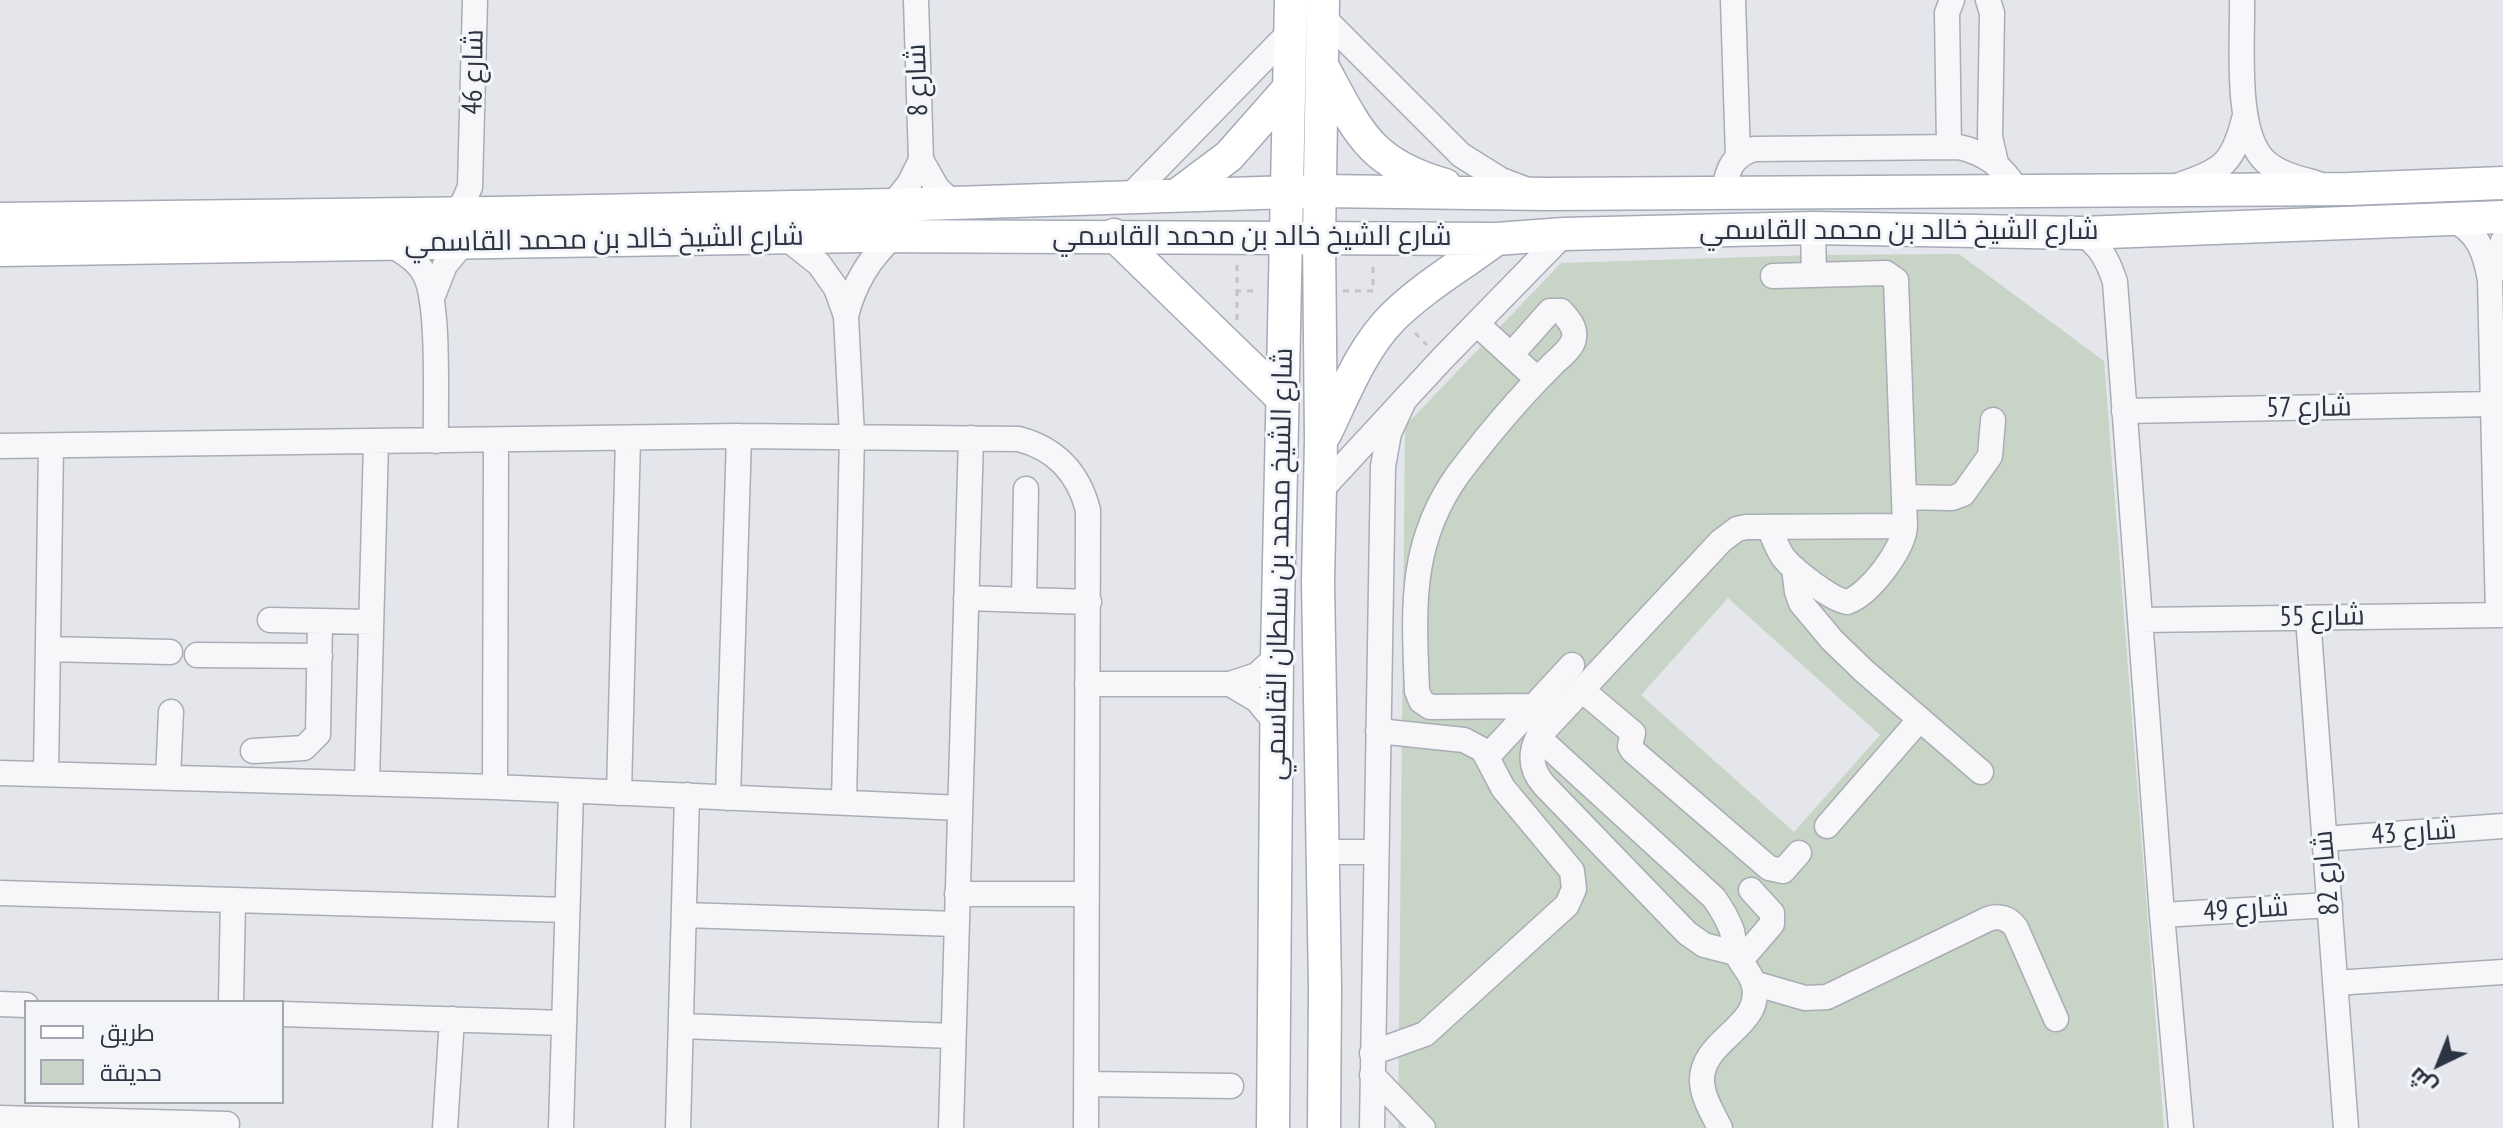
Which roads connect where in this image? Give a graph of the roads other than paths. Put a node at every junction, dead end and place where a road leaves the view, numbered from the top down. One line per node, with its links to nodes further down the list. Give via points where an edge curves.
1 (475, 0): 12 (street, شارع 46)
2 (916, 0): 15 (street, شارع 8)
3 (1733, 0): 14 (street)
4 (1952, 0): 13 (street, via 1947,13)
5 (1988, 0): 16 (street, via 1990,137)
6 (2242, 0): 11 (street)
7 (1322, 8): 9 (main road, شارع الشيخ محمد بن سلطان القاسمي); 25 (street, via 1461,155 1501,180)
8 (1291, 16): 10 (main road, شارع الشيخ محمد بن سلطان القاسمي); 27 (street)
9 (1323, 67): 21 (main road, شارع الشيخ محمد بن سلطان القاسمي); 24 (main road, via 1366,141 1388,161 1414,176)
10 (1289, 88): 23 (main road, شارع الشيخ محمد بن سلطان القاسمي); 26 (main road, via 1237,148)
11 (2244, 119): 18 (street, via 2265,161 2288,174); 20 (street, via 2225,164)
12 (473, 144): 29 (street, شارع 46, via 480,192); 35 (street, شارع 46, via 468,195)
13 (1949, 147): 14 (street, via 1754,149); 16 (street, via 1979,152)
14 (1738, 157): 22 (street, via 1730,165)
15 (921, 160): 28 (street); 33 (street)
16 (1996, 163): 19 (street)
17 (2503, 183): 18 (main road, شارع الشيخ خالد بن محمد القاسمي)
18 (2341, 188): 20 (main road, شارع الشيخ خالد بن محمد القاسمي); 34 (main road, via 2339,199 2327,204 2273,207)
19 (2017, 190): 20 (main road, شارع الشيخ خالد بن محمد القاسمي); 22 (main road, شارع الشيخ خالد بن محمد القاسمي)
20 (2165, 190)
21 (1321, 191): 23 (main road, شارع الشيخ خالد بن محمد القاسمي); 24 (main road, شارع الشيخ خالد بن محمد القاسمي); 43 (main road, شارع الشيخ محمد بن سلطان القاسمي)
22 (1724, 191): 25 (main road, شارع الشيخ خالد بن محمد القاسمي)
23 (1285, 192): 26 (main road, شارع الشيخ خالد بن محمد القاسمي); 42 (main road, شارع الشيخ محمد بن سلطان القاسمي)
24 (1475, 194): 25 (main road, شارع الشيخ خالد بن محمد القاسمي)
25 (1547, 194)
26 (1177, 195): 27 (main road, شارع الشيخ خالد بن محمد القاسمي)
27 (1129, 197): 28 (main road, شارع الشيخ خالد بن محمد القاسمي)
28 (953, 203): 33 (main road, شارع الشيخ خالد بن محمد القاسمي)
29 (494, 213): 33 (main road, شارع الشيخ خالد بن محمد القاسمي); 35 (main road, شارع الشيخ خالد بن محمد القاسمي)
30 (2503, 217): 32 (main road, شارع الشيخ خالد بن محمد القاسمي)
31 (0, 219): 35 (main road, شارع الشيخ خالد بن محمد القاسمي)
32 (2450, 219): 34 (main road, شارع الشيخ خالد بن محمد القاسمي); 50 (street, via 2476,237)
33 (893, 220): 40 (main road, شارع الشيخ خالد بن محمد القاسمي); 41 (main road, شارع الشيخ خالد بن محمد القاسمي); 53 (street, via 863,271)
34 (2260, 227): 37 (main road, شارع الشيخ خالد بن محمد القاسمي)
35 (458, 228): 41 (main road, شارع الشيخ خالد بن محمد القاسمي); 46 (main road, شارع الشيخ خالد بن محمد القاسمي); 52 (street, شارع 46)
36 (1813, 228): 38 (main road, شارع الشيخ خالد بن محمد القاسمي); 39 (main road, شارع الشيخ خالد بن محمد القاسمي); 48 (street)
37 (2138, 230): 38 (main road, شارع الشيخ خالد بن محمد القاسمي); 51 (street)
38 (2082, 233): 51 (street, via 2096,243)
39 (1564, 234): 44 (main road, شارع الشيخ خالد بن محمد القاسمي); 54 (street)
40 (1114, 235): 42 (main road, شارع الشيخ خالد بن محمد القاسمي); 57 (main road)
41 (785, 237): 53 (street, via 819,264 836,288)
42 (1284, 237): 43 (main road, شارع الشيخ خالد بن محمد القاسمي); 57 (main road, شارع الشيخ محمد بن سلطان القاسمي)
43 (1319, 238): 44 (main road, شارع الشيخ خالد بن محمد القاسمي); 66 (main road, شارع الشيخ محمد بن سلطان القاسمي)
44 (1496, 239): 66 (main road, via 1392,318 1370,346)
45 (2503, 241): 50 (street)
46 (388, 243): 47 (main road, شارع الشيخ خالد بن محمد القاسمي); 52 (street, via 420,267)
47 (0, 250)
48 (1814, 275): 49 (street); 74 (street, via 1886,273 1896,280)
49 (1773, 276)
50 (2490, 280): 59 (street)
51 (2115, 282): 60 (street)
52 (432, 298): 67 (street)
53 (846, 316): 63 (street)
54 (1477, 324): 55 (street); 58 (street)
55 (1511, 355): 56 (street); 56 (street, via 1547,314 1561,311 1573,328 1572,344)
56 (1537, 379): 79 (street, via 1453,483)
57 (1282, 398): 93 (main road, شارع الشيخ محمد بن سلطان القاسمي)
58 (1403, 403): 73 (street); 78 (street, via 1389,433 1383,466)
59 (2493, 404): 60 (street, شارع 57); 83 (street)
60 (2124, 411): 86 (street)
61 (1993, 420): 74 (street, via 1990,456 1963,494)
62 (739, 436): 63 (street); 64 (street); 115 (street)
63 (852, 436): 65 (street); 116 (street)
64 (628, 438): 68 (street); 113 (street)
65 (971, 438): 80 (street); 82 (street, via 1033,443 1058,458 1078,481 1088,510)
66 (1321, 440): 73 (main road, شارع الشيخ محمد بن سلطان القاسمي)
67 (436, 441): 68 (street); 69 (street)
68 (496, 441): 111 (street)
69 (376, 442): 71 (street); 88 (street)
70 (0, 446): 71 (street)
71 (51, 446): 89 (street)
72 (1026, 489): 81 (street)
73 (1321, 490): 121 (main road, شارع الشيخ محمد بن سلطان القاسمي)
74 (1904, 497): 75 (street)
75 (1905, 526): 76 (street); 77 (street, via 1895,556 1853,600 1836,599)
76 (1769, 527): 77 (street); 97 (street, via 1746,527 1728,535)
77 (1794, 568): 100 (street, via 1797,592 1808,613)
78 (1380, 572): 79 (street); 102 (street)
79 (1417, 574): 98 (street, via 1414,612 1421,701 1430,707)
80 (966, 598): 81 (street); 117 (street)
81 (1024, 600): 82 (street)
82 (1089, 602): 95 (street)
83 (2500, 615): 84 (street, شارع 55)
84 (2308, 618): 86 (street, شارع 55); 120 (street, شارع 82)
85 (270, 620): 87 (street)
86 (2141, 620): 133 (street)
87 (320, 621): 88 (street); 92 (street)
88 (371, 622): 110 (street)
89 (48, 649): 90 (street); 108 (street)
90 (170, 652)
91 (197, 655): 92 (street)
92 (320, 656): 104 (street, via 319,727 314,740 304,748)
93 (1277, 656): 96 (street, via 1257,675); 101 (main road, شارع الشيخ محمد بن سلطان القاسمي)
94 (1572, 665): 98 (street)
95 (1087, 684): 96 (street); 128 (street)
96 (1230, 684): 101 (street, via 1257,700)
97 (1582, 690): 103 (street); 124 (street, via 1633,733 1633,751)
98 (1534, 706): 105 (street)
99 (171, 712): 109 (street)
100 (1920, 719): 106 (street); 118 (street)
101 (1277, 724): 160 (main road, شارع الشيخ محمد بن سلطان القاسمي)
102 (1378, 731): 105 (street, via 1471,742); 122 (street)
103 (1538, 737): 134 (street, via 1714,898); 136 (street, via 1532,759 1539,780 1687,933)
104 (253, 751)
105 (1488, 756): 149 (street, via 1503,788 1572,871 1572,898 1425,1034)
106 (1981, 772)
107 (0, 773): 108 (street)
108 (46, 774): 109 (street)
109 (168, 777): 110 (street)
110 (367, 783): 111 (street)
111 (495, 787): 112 (street)
112 (571, 791): 113 (street); 131 (street)
113 (619, 793): 114 (street)
114 (687, 795): 115 (street); 132 (street)
115 (728, 798): 116 (street)
116 (844, 802): 117 (street)
117 (960, 808): 127 (street)
118 (1827, 826)
119 (2503, 826): 120 (street, شارع 43)
120 (2324, 839): 130 (street, شارع 82)
121 (1321, 852): 122 (street); 161 (main road, شارع الشيخ محمد بن سلطان القاسمي)
122 (1376, 852): 149 (street)
123 (1799, 853): 124 (street, via 1783,871)
124 (1769, 868): 125 (street)
125 (1751, 890): 134 (street); 136 (street, via 1772,913 1772,924)
126 (0, 893): 129 (street)
127 (957, 894): 128 (street); 135 (street)
128 (1085, 894): 150 (street)
129 (233, 900): 131 (street); 140 (street)
130 (2330, 905): 133 (street, شارع 49); 139 (street, شارع 82)
131 (567, 910): 146 (street)
132 (684, 915): 135 (street); 147 (street)
133 (2162, 915): 165 (street)
134 (1727, 918): 136 (street)
135 (956, 924): 148 (street)
136 (1738, 957): 138 (street)
137 (2503, 972): 139 (street)
138 (1753, 983): 145 (street, via 1805,998 1827,997 1998,917 2016,928); 164 (street, via 1752,1010 1704,1064 1704,1093)
139 (2335, 983): 166 (street, شارع 82)
140 (231, 1000)
141 (0, 1004): 142 (street)
142 (24, 1005)
143 (284, 1014): 144 (street)
144 (452, 1019): 146 (street); 155 (street)
145 (2056, 1019)
146 (564, 1023): 156 (street)
147 (681, 1026): 148 (street); 157 (street)
148 (953, 1036): 158 (street)
149 (1372, 1064): 154 (street); 162 (street)
150 (1087, 1084): 151 (street); 159 (street)
151 (1231, 1086)
152 (0, 1118): 153 (street)
153 (227, 1118)
154 (1404, 1118): 163 (street)
155 (445, 1128)
156 (561, 1128)
157 (678, 1128)
158 (951, 1128)
159 (1086, 1128)
160 (1273, 1128)
161 (1324, 1128)
162 (1372, 1128)
163 (1423, 1128)
164 (1720, 1128)
165 (2181, 1128)
166 (2346, 1128)

